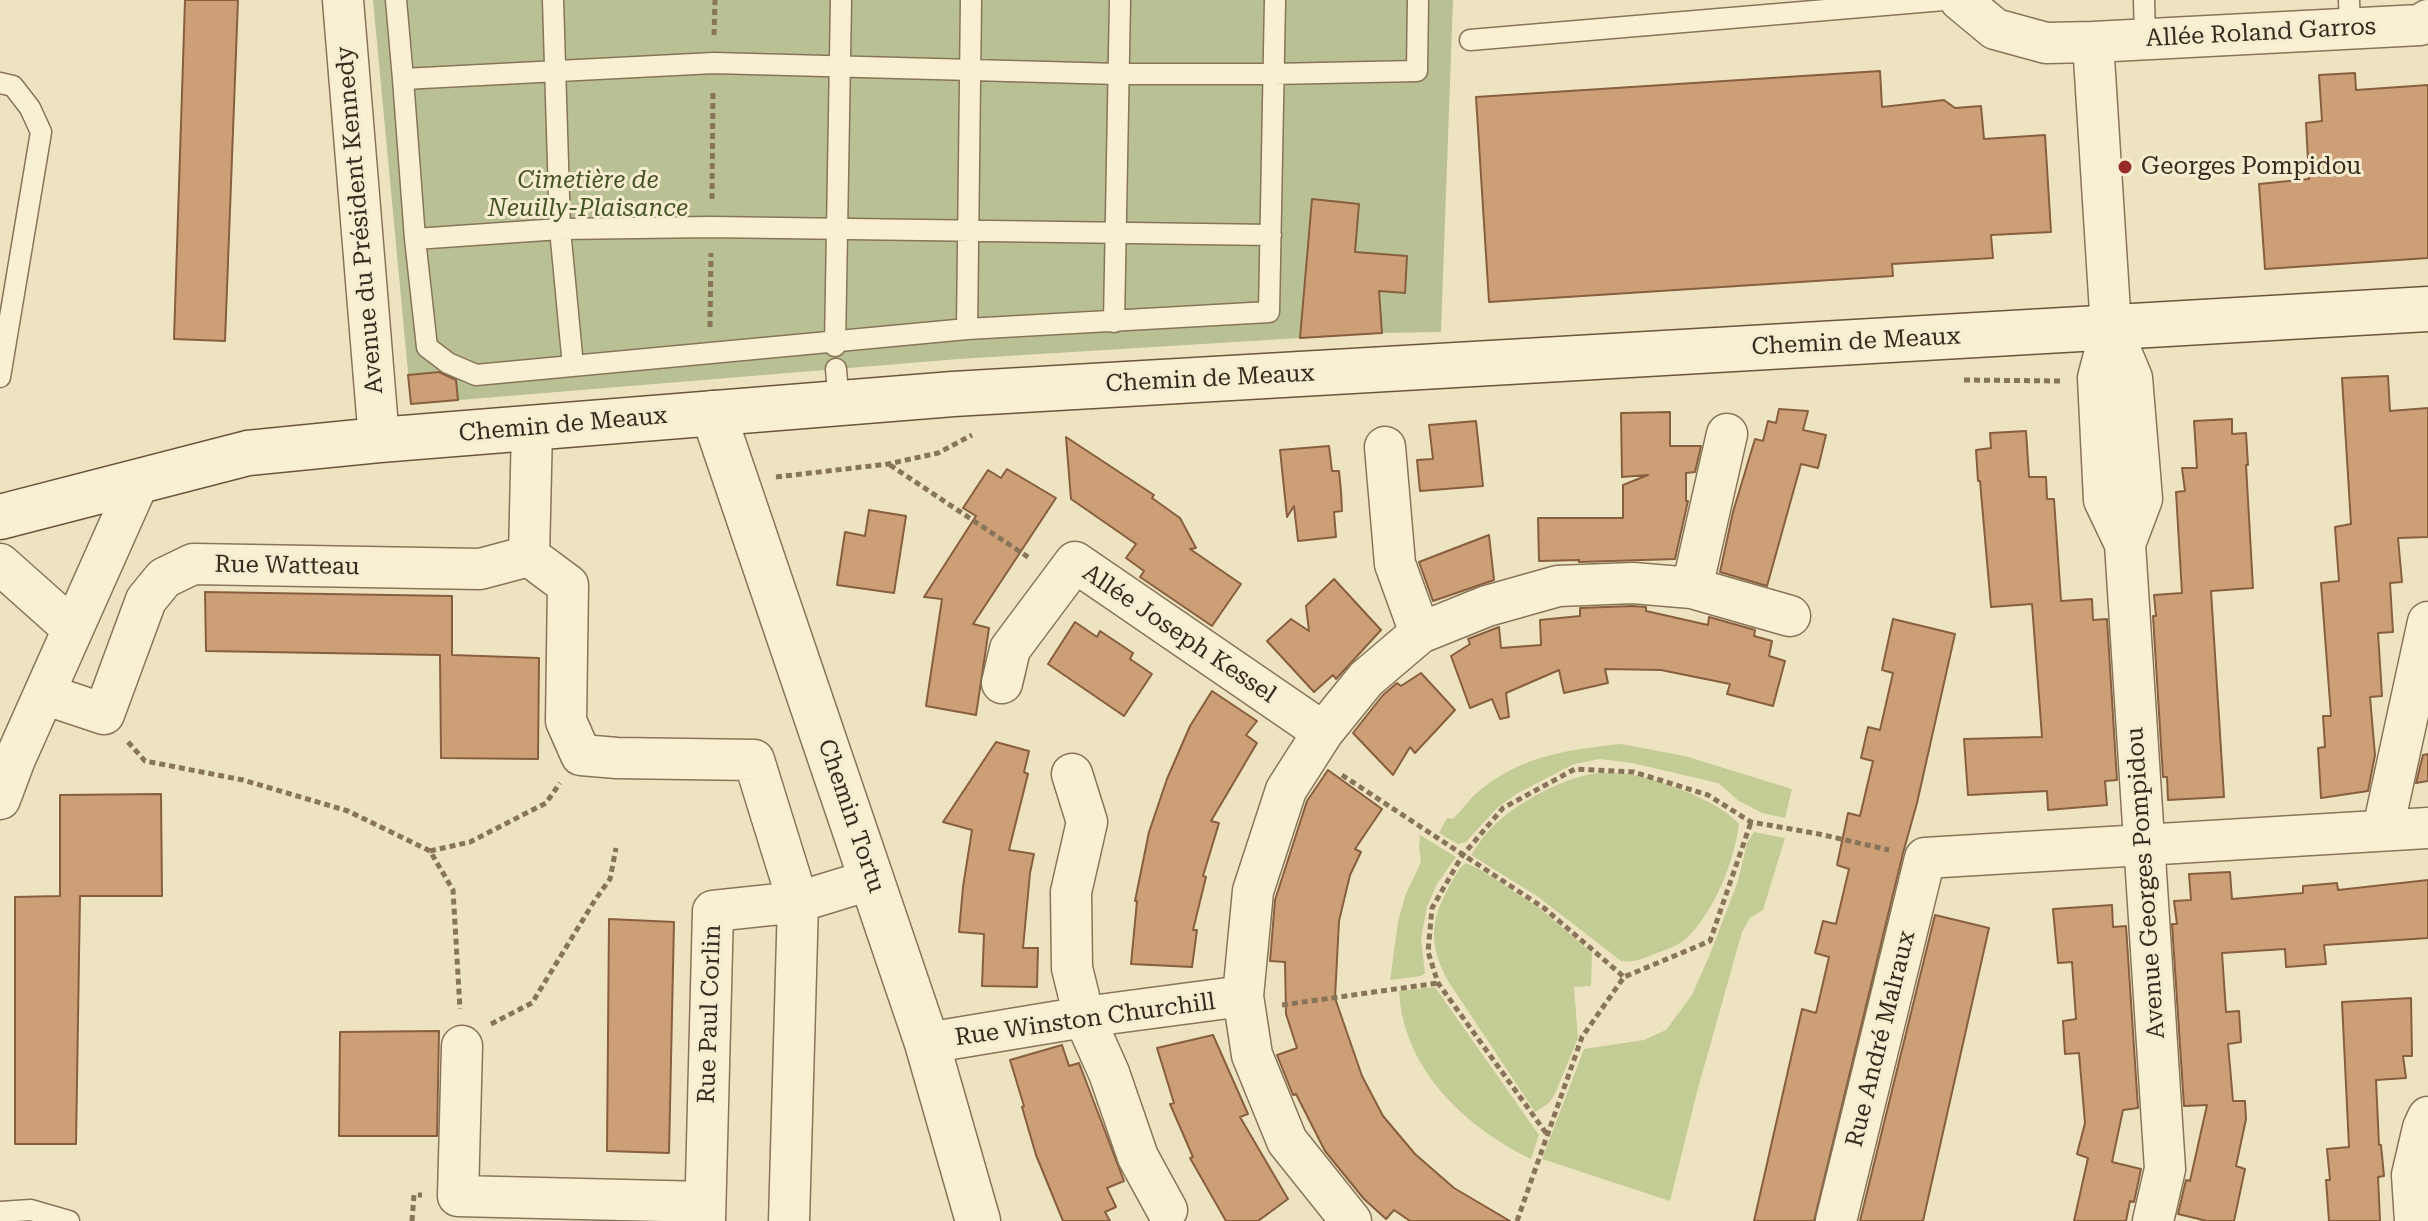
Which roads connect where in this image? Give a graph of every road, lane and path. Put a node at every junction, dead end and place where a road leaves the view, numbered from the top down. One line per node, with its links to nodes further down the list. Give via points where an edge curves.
1 (343, 0): 43 (street, Avenue du Président Kennedy)
2 (396, 0): 23 (lane)
3 (553, 0): 20 (lane)
4 (715, 0): 17 (path)
5 (841, 0): 18 (lane)
6 (971, 0): 19 (lane)
7 (1120, 0): 21 (lane)
8 (1275, 0): 22 (lane)
9 (1418, 0): 22 (lane, via 1417,71)
10 (1944, 0): 15 (lane)
11 (1960, 0): 16 (street, Allée Roland Garros, via 1995,29 2046,43)
12 (2349, 14): 13 (street, Allée Roland Garros); 14 (street, Allée Roland Garros, via 2420,25)
13 (2144, 19): 16 (street, Allée Roland Garros)
14 (2428, 20)
15 (1470, 40)
16 (2093, 42): 34 (street, Avenue Georges Pompidou)
17 (714, 63): 18 (lane); 20 (lane); 25 (path)
18 (840, 66): 19 (lane); 27 (lane)
19 (970, 69): 21 (lane); 28 (lane)
20 (556, 70): 23 (lane); 26 (lane)
21 (1119, 74): 22 (lane); 29 (lane)
22 (1273, 74): 30 (lane)
23 (403, 79): 31 (lane)
24 (0, 83): 39 (lane, via 13,86 41,132)
25 (711, 227): 26 (lane); 27 (lane); 37 (path)
26 (560, 229): 31 (lane); 38 (lane)
27 (835, 230): 28 (lane); 36 (lane)
28 (969, 231): 29 (lane); 35 (lane)
29 (1116, 232): 30 (lane); 33 (lane)
30 (1271, 235): 33 (lane, via 1269,312)
31 (415, 239): 38 (lane, via 427,347 476,375)
32 (2428, 309): 34 (main road, Chemin de Meaux)
33 (1114, 322): 35 (lane)
34 (2111, 328): 40 (main road, Chemin de Meaux, via 953,394 837,387); 66 (street, Avenue Georges Pompidou, via 2132,378 2142,499 2125,544)
35 (967, 329): 36 (lane)
36 (835, 343): 37 (lane)
37 (709, 353): 38 (lane)
38 (573, 366)
39 (0, 377)
40 (713, 413): 41 (main road, Chemin de Meaux); 45 (main road, Chemin Tortu)
41 (532, 428): 43 (main road, Chemin de Meaux); 48 (street)
42 (1727, 434): 51 (street)
43 (379, 440): 46 (main road, Chemin de Meaux, via 248,453)
44 (1385, 447): 55 (street, via 1395,564)
45 (736, 482): 50 (path, via 888,464); 71 (main road, Chemin Tortu)
46 (138, 483): 47 (main road, Chemin de Meaux); 54 (street)
47 (0, 517)
48 (529, 556): 58 (street, Rue Watteau, via 480,569 193,564 164,578 146,600); 60 (street, via 568,585 566,721)
49 (0, 564): 54 (street)
50 (1062, 580): 56 (street, Allée Joseph Kessel, via 1010,649); 59 (street, Allée Joseph Kessel, via 1075,562)
51 (1692, 588): 52 (street); 55 (street, via 1633,583 1558,586)
52 (1790, 616)
53 (2428, 622): 65 (street)
54 (73, 629): 57 (street)
55 (1420, 633): 59 (street, via 1366,679)
56 (1002, 683)
57 (44, 694): 58 (street); 62 (street)
58 (104, 714): 68 (path, via 145,761 243,780 348,811)
59 (1316, 743): 69 (path); 75 (street, via 1286,790 1253,891)
60 (581, 755): 68 (path, via 546,803 470,842); 72 (street, via 754,760)
61 (1072, 774): 76 (street, via 1087,822 1071,892 1072,968)
62 (0, 799)
63 (1751, 822): 69 (path, via 1708,795 1634,772 1575,769 1503,808); 70 (path); 73 (path, via 1710,941)
64 (2428, 828): 65 (street)
65 (2383, 829): 66 (street)
66 (2143, 846): 70 (street); 90 (street, Avenue Georges Pompidou, via 2165,1169)
67 (616, 848): 78 (path, via 610,879 532,1003 475,1032)
68 (430, 851): 78 (path, via 453,890)
69 (1462, 856): 73 (path, via 1544,908); 74 (path, via 1432,908 1428,952)
70 (1925, 858): 89 (street, Rue André Malraux)
71 (873, 879): 72 (street, Rue Paul Corlin); 77 (main road, Chemin Tortu)
72 (798, 902): 83 (street, Rue Paul Corlin, via 713,911); 85 (street)
73 (1624, 977): 80 (path, via 1582,1037)
74 (1438, 983): 75 (path); 80 (path)
75 (1244, 1003): 76 (street, Rue Winston Churchill); 87 (street, via 1252,1055 1287,1141)
76 (1084, 1017): 77 (street, Rue Winston Churchill); 81 (street, via 1138,1157)
77 (927, 1043): 86 (main road, Chemin Tortu)
78 (462, 1046): 83 (street, Rue Paul Corlin, via 458,1196)
79 (2428, 1117): 91 (street, via 2412,1175)
80 (1546, 1133): 88 (path)
81 (1167, 1210)
82 (0, 1212): 84 (lane, via 31,1210)
83 (705, 1212)
84 (69, 1221)
85 (789, 1221)
86 (978, 1221)
87 (1351, 1221)
88 (1517, 1221)
89 (1836, 1221)
90 (2153, 1221)
91 (2415, 1221)

